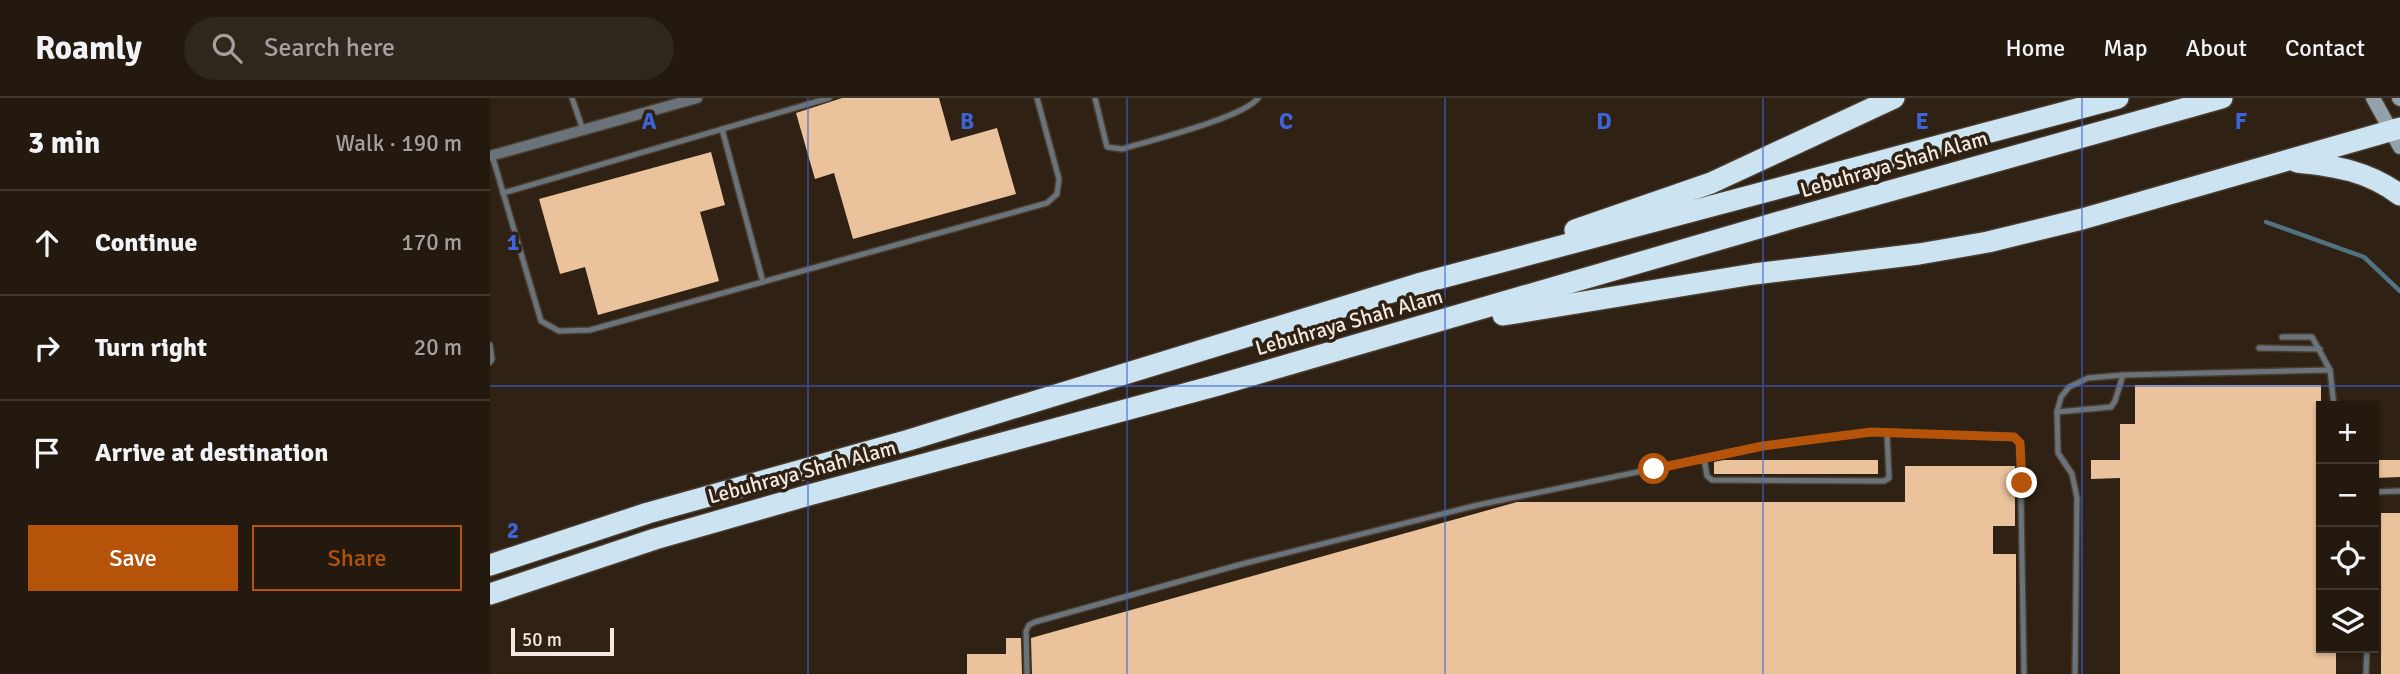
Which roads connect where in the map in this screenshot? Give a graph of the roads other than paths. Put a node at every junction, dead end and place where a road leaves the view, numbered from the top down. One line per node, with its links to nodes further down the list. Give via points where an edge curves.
1 (572, 98): 13 (lane)
2 (697, 98): 11 (street)
3 (829, 98): 12 (lane)
4 (1037, 98): 19 (lane, via 1059,180 1057,194 1047,203)
5 (1095, 98): 6 (lane, via 1107,147 1122,149 1227,117)
6 (1258, 98)
7 (1894, 98): 20 (highway, via 1711,183)
8 (2118, 98): 20 (highway, Lebuhraya Shah Alam)
9 (2222, 98): 21 (highway, Lebuhraya Shah Alam)
10 (2373, 99): 14 (main road)
11 (672, 102): 13 (street)
12 (722, 129): 17 (lane); 19 (lane)
13 (583, 130): 15 (street)
14 (2397, 135): 16 (highway)
15 (491, 155): 17 (lane)
16 (2285, 160): 18 (highway, via 2343,167 2384,183); 21 (highway, via 1988,242 1741,276)
17 (503, 193): 19 (lane, via 541,321 559,331 590,330)
18 (2400, 195)
19 (763, 282)
20 (1418, 284): 35 (highway, Lebuhraya Shah Alam, via 648,513)
21 (1390, 336): 36 (highway, Lebuhraya Shah Alam, via 655,539)
22 (2282, 337): 25 (lane, via 2312,337)
23 (490, 345): 26 (lane)
24 (2259, 348): 25 (lane)
25 (2320, 349): 27 (lane)
26 (490, 362)
27 (2330, 370): 28 (lane); 29 (lane)
28 (2123, 375): 30 (lane, via 2088,378 2069,387); 30 (lane, via 2111,407)
29 (2333, 401)
30 (2057, 412): 40 (lane, via 2059,453 2072,474 2077,498)
31 (1887, 433): 32 (lane, via 1763,446); 32 (lane, via 1889,478 1884,481 1712,480); 39 (lane, via 2014,437 2020,443)
32 (1704, 458): 38 (lane, via 1478,505 1035,622 1026,631)
33 (2400, 491): 34 (lane)
34 (2379, 492)
35 (490, 565)
36 (490, 594)
37 (2367, 653): 41 (lane)
38 (1027, 674)
39 (2024, 674)
40 (2075, 674)
41 (2367, 674)

